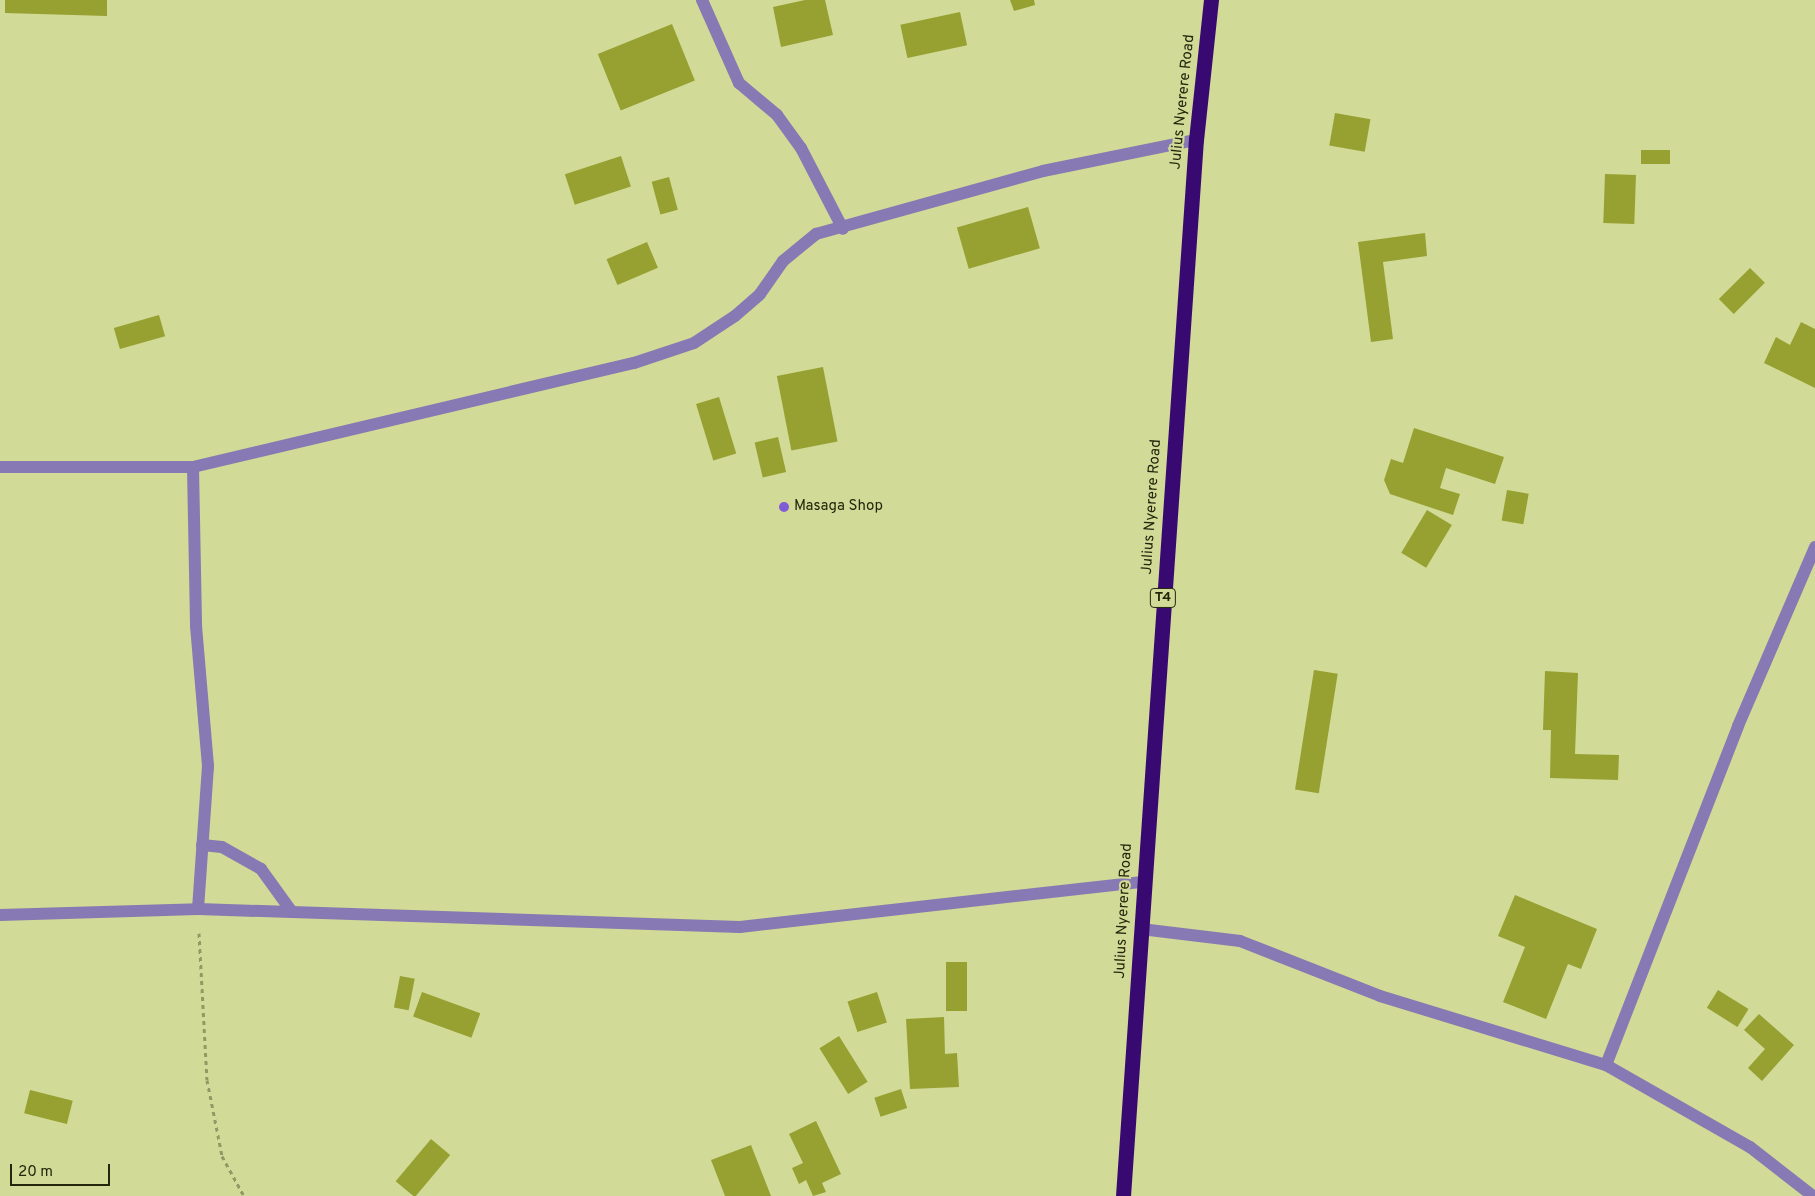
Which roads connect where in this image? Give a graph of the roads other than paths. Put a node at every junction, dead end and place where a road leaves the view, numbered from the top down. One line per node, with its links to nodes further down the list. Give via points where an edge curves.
1 (702, 0): 4 (street, via 739,83 787,128)
2 (1211, 0): 3 (highway, Julius Nyerere Road / T4)
3 (1196, 140): 4 (street, via 1043,171); 9 (highway, Julius Nyerere Road / T4)
4 (843, 230): 6 (street, via 816,234 783,261 760,294 694,343 634,363)
5 (0, 467): 6 (street)
6 (193, 467): 8 (street, via 196,626 208,766)
7 (1815, 547): 14 (street, via 1742,717)
8 (202, 845): 10 (street); 11 (street, via 222,847 260,869)
9 (1142, 882): 11 (street, via 740,927); 13 (highway, Julius Nyerere Road / T4)
10 (198, 909): 11 (street); 12 (street)
11 (292, 912)
12 (0, 915)
13 (1141, 929): 14 (street, via 1240,941 1380,996); 15 (highway, Julius Nyerere Road / T4)
14 (1606, 1065): 16 (street, via 1750,1147)
15 (1123, 1196)
16 (1814, 1196)

